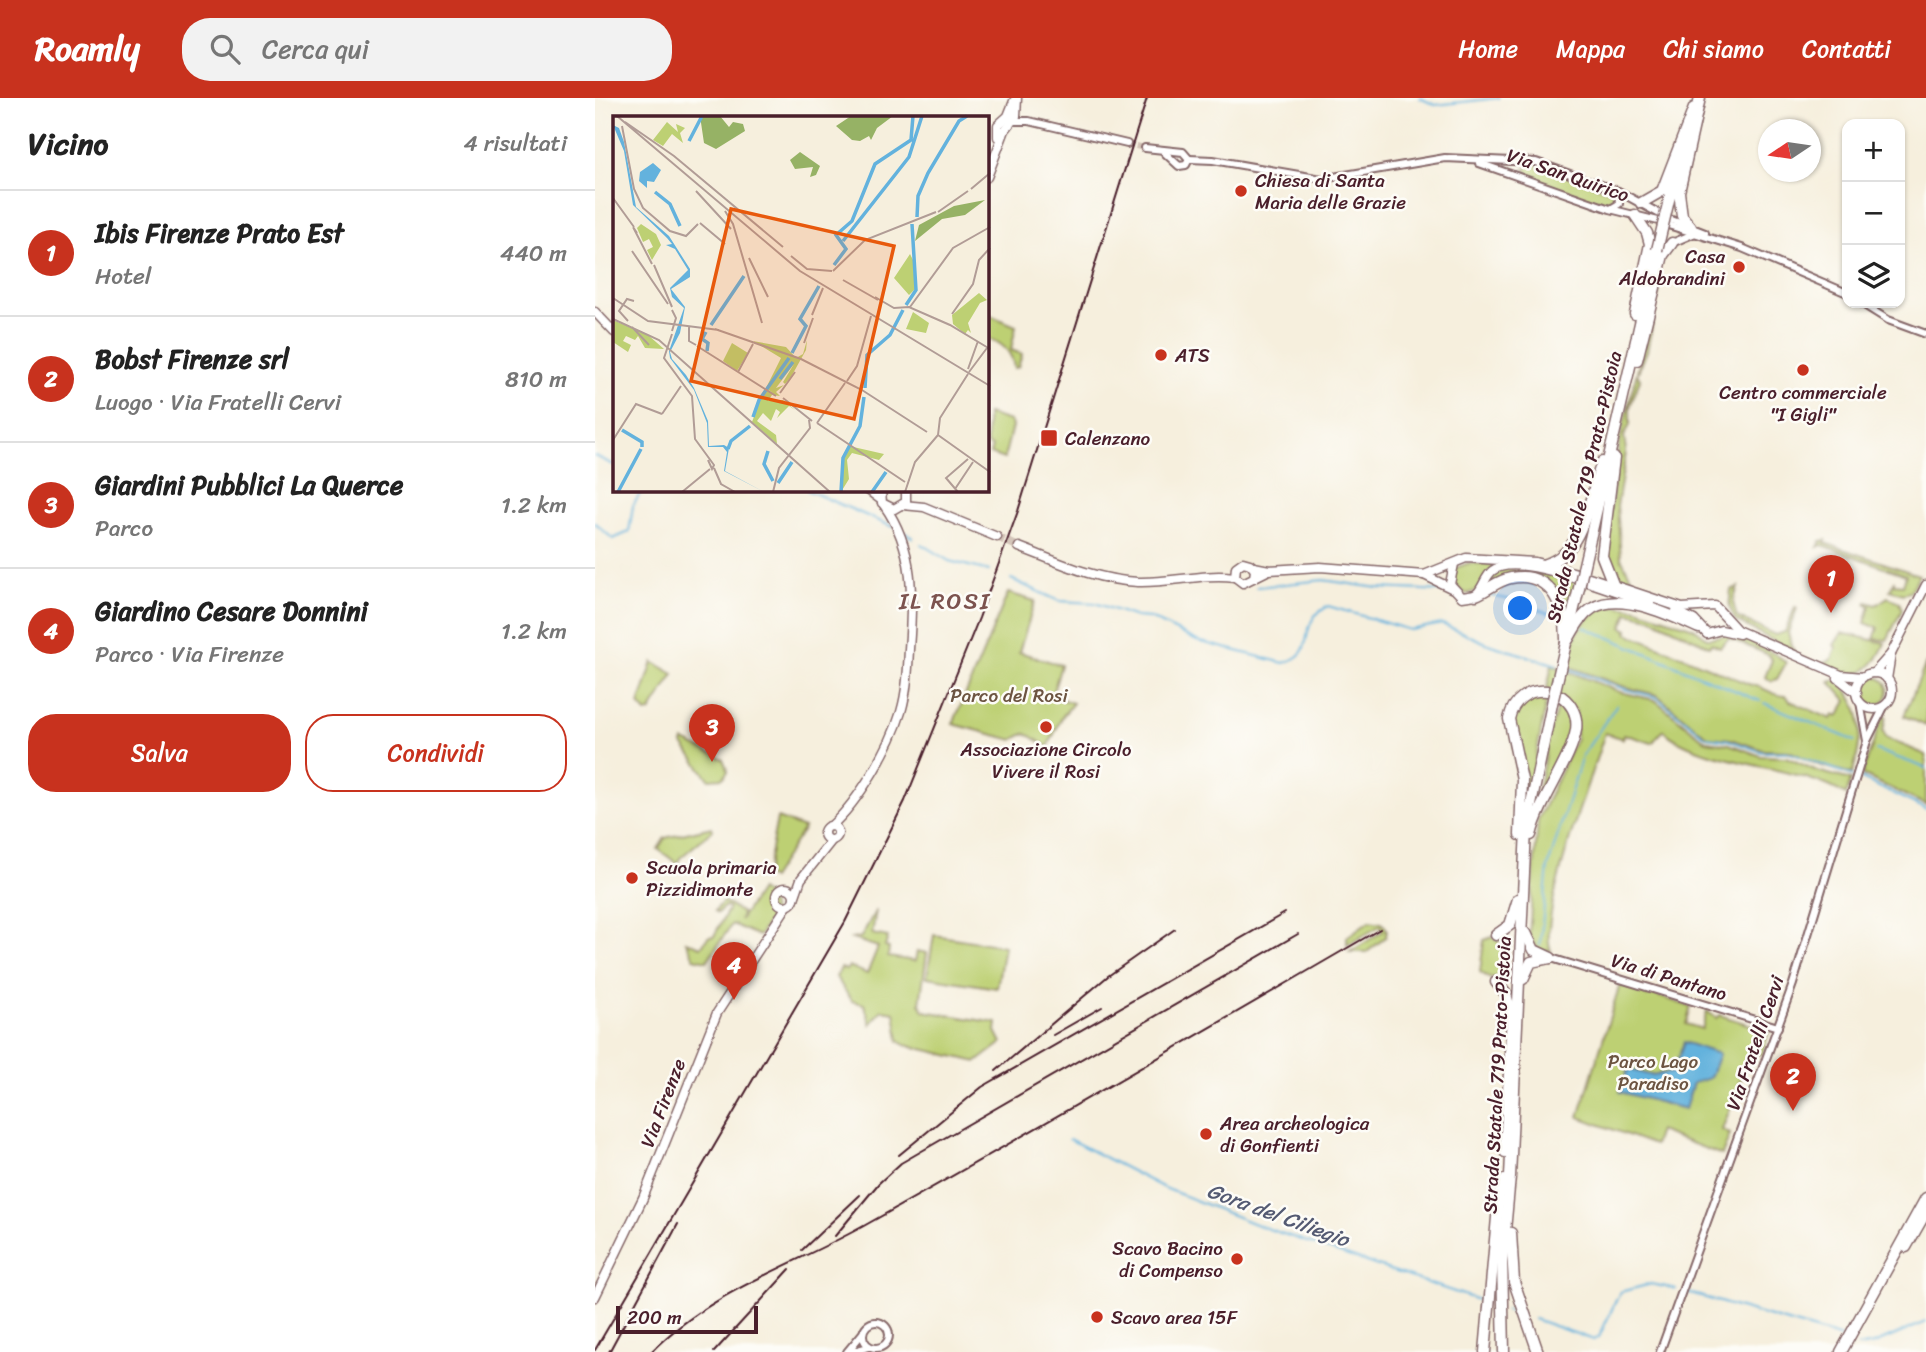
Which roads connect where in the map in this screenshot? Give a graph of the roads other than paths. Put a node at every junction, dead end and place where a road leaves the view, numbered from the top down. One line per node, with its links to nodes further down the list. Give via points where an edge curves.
1 (1016, 98): 3 (main road)
2 (1700, 98): 15 (highway, via 1662,191); 19 (highway, via 1679,192 1682,216); 26 (highway, Strada Statale 719 Prato-Pistoia, bridge, via 1669,200)
3 (1013, 116): 4 (street); 12 (main road, via 998,124 1002,130)
4 (1127, 144)
5 (1145, 148): 6 (street)
6 (1160, 150): 7 (street); 10 (street)
7 (1179, 153): 8 (street); 10 (street)
8 (1189, 159): 9 (street, Via San Quirico, via 1322,179 1445,158); 10 (street, via 1184,166)
9 (1467, 160): 11 (street, Via San Quirico); 13 (street, Via San Quirico)
10 (1175, 162)
11 (1528, 162): 13 (street, via 1523,172); 14 (street, Via San Quirico)
12 (989, 171)
13 (1526, 178): 16 (street, Via San Quirico)
14 (1618, 191): 15 (street, Via San Quirico); 16 (street, via 1619,204)
15 (1641, 203): 17 (street, Via San Quirico, via 1659,217)
16 (1610, 209): 17 (street, Via San Quirico)
17 (1635, 215): 26 (highway, via 1650,244)
18 (1669, 222): 19 (street)
19 (1692, 230): 20 (street); 21 (street)
20 (1672, 243): 26 (highway, via 1663,255 1643,345)
21 (1842, 291)
22 (1869, 308): 25 (street)
23 (595, 311): 24 (main road)
24 (613, 328)
25 (1926, 334)
26 (1624, 393): 27 (highway, Strada Statale 719 Prato-Pistoia)
27 (1617, 422): 36 (highway, via 1573,545); 41 (highway, Strada Statale 719 Prato-Pistoia); 43 (highway, via 1602,556)
28 (907, 492): 30 (main road); 31 (main road)
29 (882, 498): 30 (main road, via 892,509); 32 (main road)
30 (902, 506): 31 (main road); 32 (main road)
31 (925, 507): 33 (main road)
32 (898, 527): 61 (main road, Via Firenze, via 913,585 901,713 892,736)
33 (997, 537)
34 (1019, 547): 39 (main road, via 1116,580 1149,582)
35 (1454, 564): 36 (main road, via 1466,558); 40 (main road); 45 (main road, via 1449,580)
36 (1545, 564): 41 (main road)
37 (1254, 567): 38 (main road); 39 (main road, via 1243,562); 42 (main road)
38 (1269, 570): 40 (main road, via 1320,567); 42 (main road)
39 (1235, 573): 42 (main road, via 1243,583)
40 (1424, 575): 45 (main road)
41 (1581, 577): 43 (main road); 46 (main road, via 1503,566 1492,571); 49 (main road, via 1684,614); 51 (highway, Strada Statale 719 Prato-Pistoia)
42 (1254, 578)
43 (1613, 584): 47 (main road, via 1682,608)
44 (1926, 585): 52 (main road, Via Fratelli Cervi)
45 (1453, 590): 46 (main road, via 1462,597)
46 (1476, 595): 51 (highway, via 1514,577 1545,585 1564,609)
47 (1703, 608): 48 (main road, via 1717,607); 49 (main road)
48 (1725, 620): 50 (main road); 54 (main road, via 1737,630 1840,675)
49 (1698, 625): 50 (main road, via 1710,634); 51 (highway, via 1637,606 1608,603 1586,613)
50 (1721, 630): 57 (main road, via 1842,680)
51 (1566, 643): 56 (highway, Strada Statale 719 Prato-Pistoia, bridge)
52 (1891, 654): 53 (main road, Via Fratelli Cervi); 55 (main road, Via Fratelli Cervi)
53 (1874, 673): 54 (main road, Via Fratelli Cervi); 55 (main road)
54 (1863, 677): 57 (main road)
55 (1887, 679): 58 (main road, Via Fratelli Cervi, via 1892,691)
56 (1554, 696): 60 (highway, Strada Statale 719 Prato-Pistoia, via 1531,803); 60 (highway, via 1572,707 1576,730 1543,799); 60 (highway, via 1537,691 1521,697 1509,719 1522,780)
57 (1858, 698): 58 (main road, via 1869,708); 59 (street, Via Fratelli Cervi)
58 (1885, 705): 59 (street, Via Fratelli Cervi)
59 (1867, 741): 73 (street, Via Fratelli Cervi)
60 (1522, 873): 65 (highway, Strada Statale 719 Prato-Pistoia)
61 (801, 879): 62 (main road, Via Firenze); 63 (main road, Via Firenze)
62 (786, 887): 63 (main road); 64 (main road, Via Firenze, via 777,891)
63 (795, 898): 66 (main road, Via Firenze)
64 (777, 902): 66 (main road); 67 (main road, Via Firenze)
65 (1521, 902): 68 (highway, via 1510,925); 69 (highway, via 1529,943); 71 (highway, Strada Statale 719 Prato-Pistoia); 72 (highway, Strada Statale 719 Prato-Pistoia)
66 (787, 906): 67 (main road, Via Firenze)
67 (773, 927): 77 (main road, Via Firenze, via 705,1038 643,1198)
68 (1496, 935)
69 (1551, 958): 71 (highway, via 1531,962); 73 (street, Via di Pantano)
70 (1496, 982): 72 (highway, via 1506,994)
71 (1520, 989): 74 (highway, Strada Statale 719 Prato-Pistoia)
72 (1512, 1016): 74 (highway, Strada Statale 719 Prato-Pistoia)
73 (1778, 1027): 84 (street, Via Fratelli Cervi)
74 (1507, 1179): 81 (highway, via 1499,1195); 82 (highway, Strada Statale 719 Prato-Pistoia, via 1502,1263); 83 (highway, via 1513,1192 1513,1273)
75 (1926, 1198): 85 (highway)
76 (1926, 1212): 86 (highway)
77 (595, 1297)
78 (862, 1334): 79 (street); 79 (street, via 873,1322 888,1330 883,1347); 80 (street)
79 (869, 1347): 80 (street)
80 (849, 1352)
81 (1486, 1352)
82 (1504, 1352)
83 (1538, 1352)
84 (1660, 1352)
85 (1841, 1352)
86 (1849, 1352)

